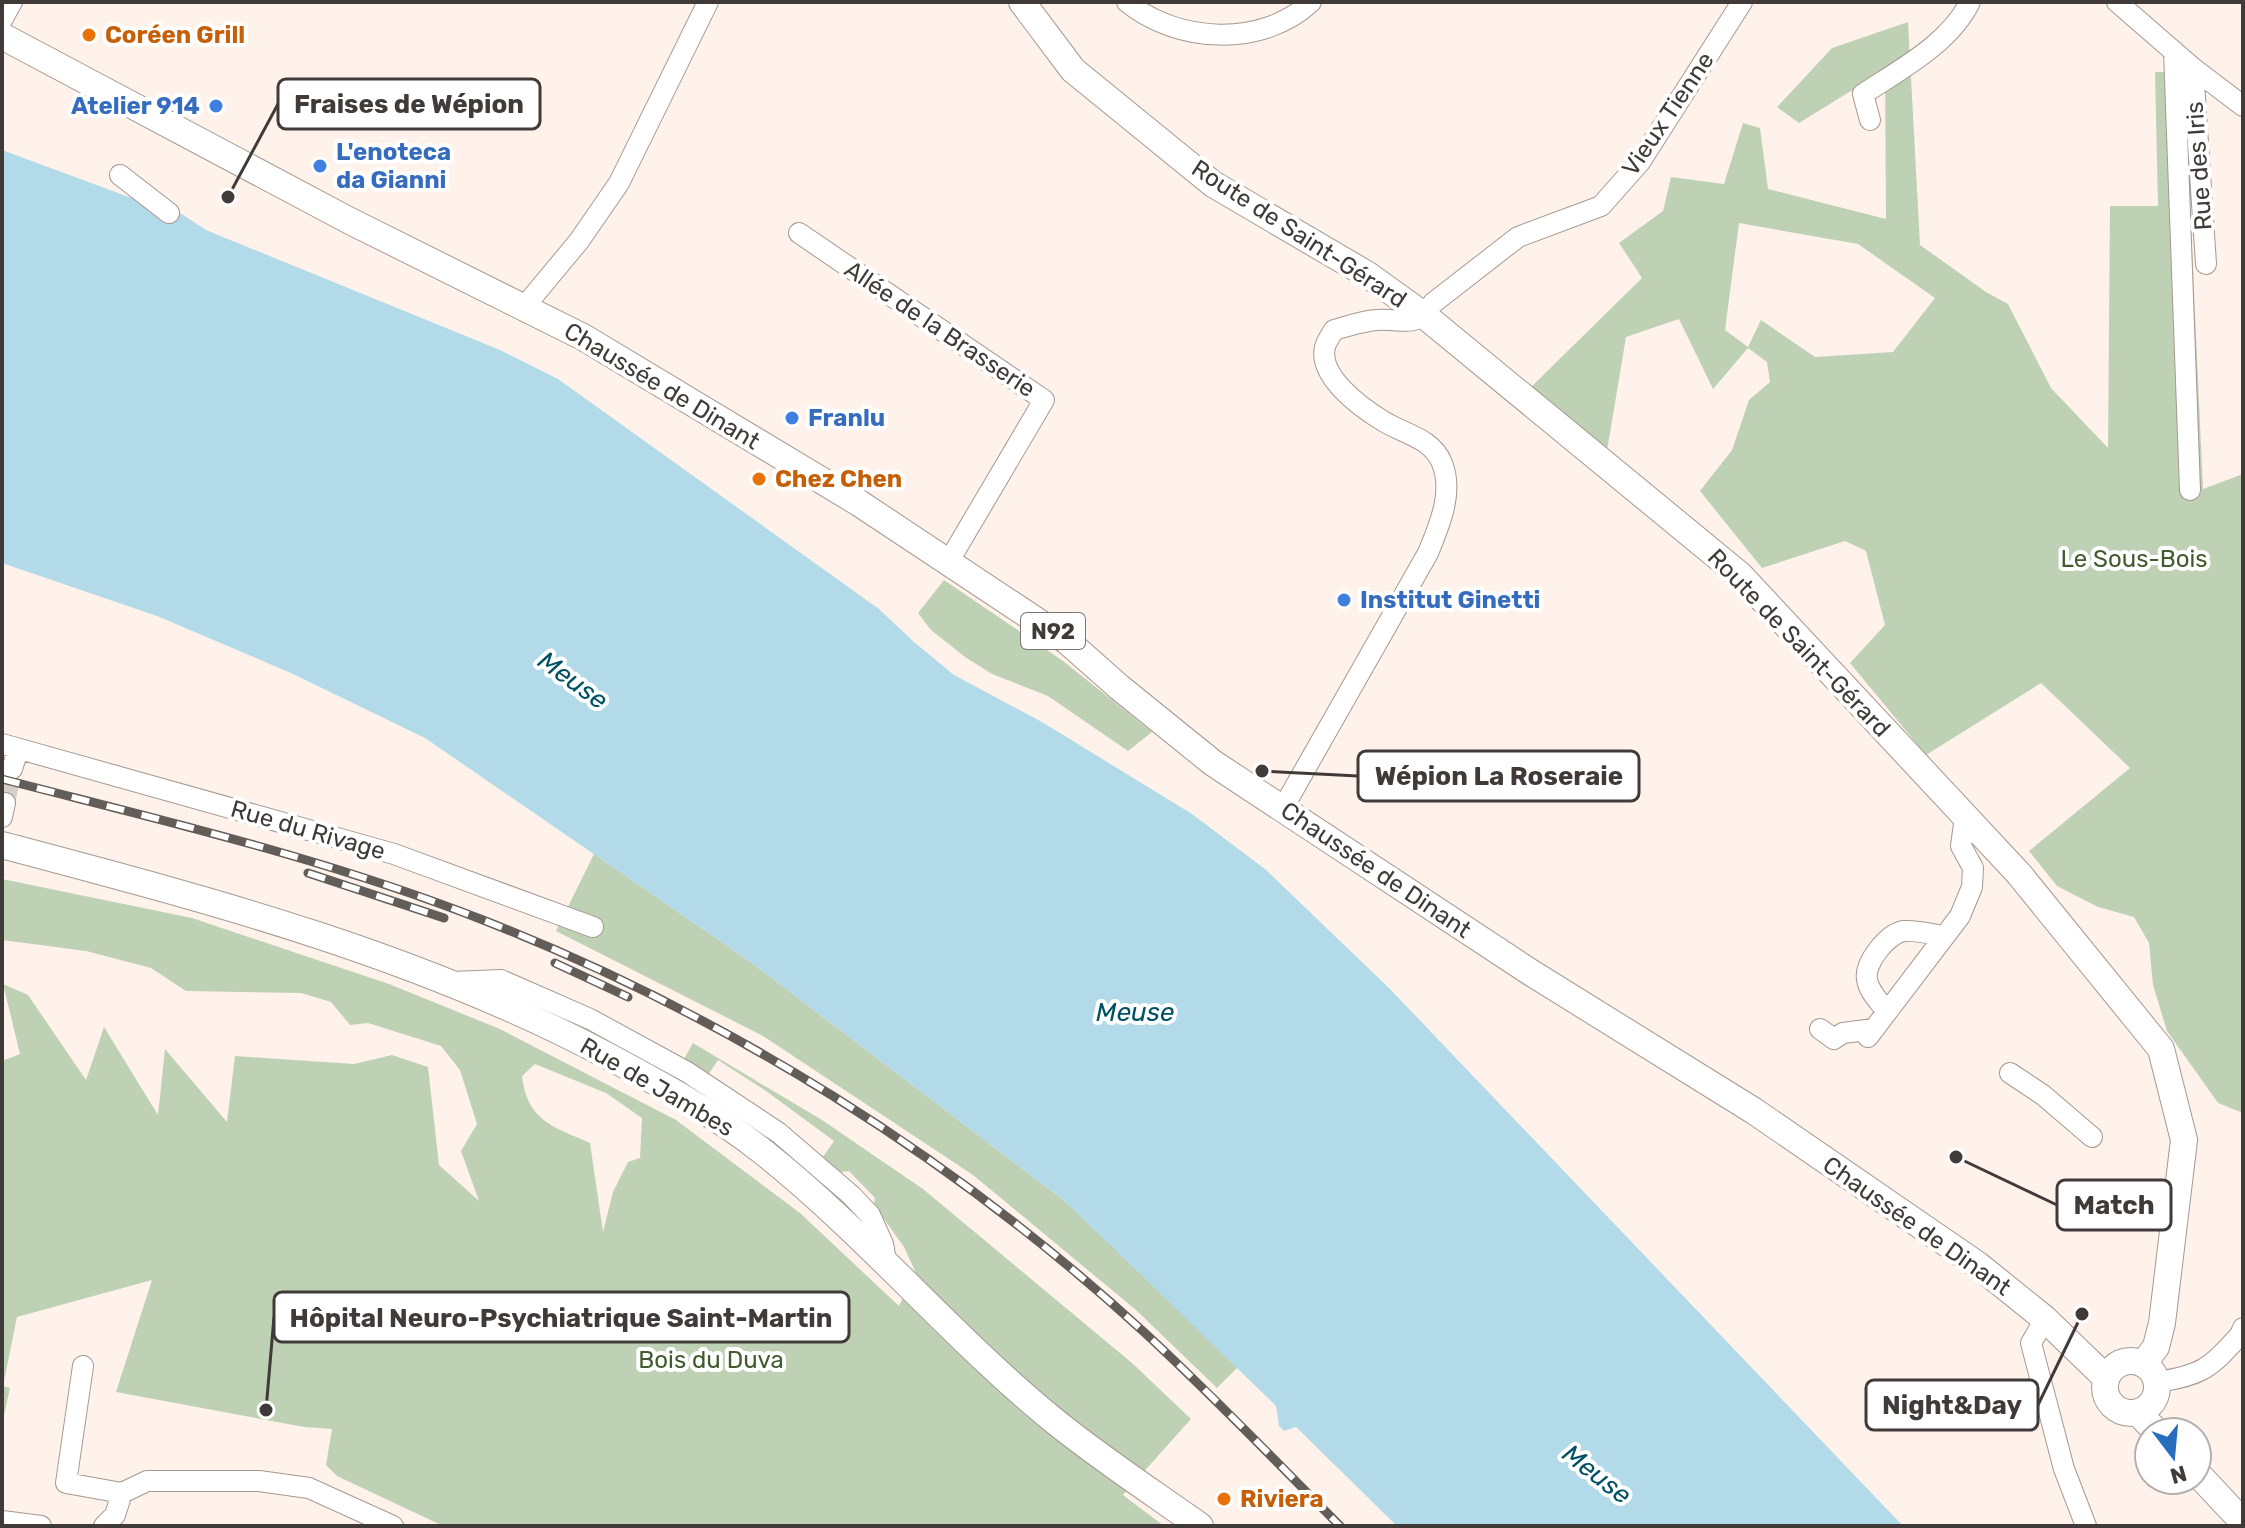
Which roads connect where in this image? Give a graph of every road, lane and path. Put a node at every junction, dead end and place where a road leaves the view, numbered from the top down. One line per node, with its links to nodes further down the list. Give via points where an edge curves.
1 (12, 2): 9 (street)
2 (708, 2): 18 (street, via 619,183)
3 (1022, 2): 19 (main road, Route de Saint-Gérard, via 1073,70 1213,184 1368,275)
4 (1127, 2): 5 (street, via 1171,28 1218,35 1267,28)
5 (1311, 2)
6 (1742, 2): 19 (street, Vieux Tienne, via 1640,162 1601,206 1518,237 1433,303)
7 (1970, 2): 13 (street, via 1961,21 1914,61 1863,94)
8 (2117, 2): 10 (street)
9 (4, 38): 18 (main road, Chaussée de Dinant / N92, via 350,221)
10 (2174, 51): 11 (street); 20 (street)
11 (2193, 68): 12 (street); 17 (street, Rue des Iris)
12 (2243, 106)
13 (1870, 120)
14 (120, 175): 15 (street)
15 (169, 213)
16 (799, 233): 21 (street, Allée de la Brasserie, via 1044,400)
17 (2206, 264)
18 (525, 306): 21 (main road, Chaussée de Dinant / N92)
19 (1425, 316): 23 (street, via 1334,330 1325,347 1325,370 1340,387 1382,420 1433,447 1443,465 1445,511 1428,553); 24 (main road, Route de Saint-Gérard, via 1740,575)
20 (2190, 490)
21 (949, 561): 23 (main road, Chaussée de Dinant / N92, via 1067,641 1213,763)
22 (11, 754): 26 (street, Rue du Rivage, via 394,854)
23 (1283, 808): 32 (main road, Chaussée de Dinant / N92, via 1530,972 1754,1111 1978,1265)
24 (1965, 816): 27 (street, via 1961,846 1973,868 1972,887 1960,916); 35 (main road, Route de Saint-Gérard, via 2161,1049 2184,1140 2162,1323)
25 (2, 845): 46 (main road, Rue de Jambes, via 275,919 369,951 567,1035 676,1093 762,1151 1056,1422)
26 (593, 927)
27 (1943, 936): 28 (street); 28 (street, via 1904,931 1888,939 1866,978)
28 (1887, 1012): 29 (street, via 1871,1033 1843,1033 1834,1039)
29 (1820, 1029)
30 (2010, 1073): 31 (street)
31 (2092, 1137)
32 (2045, 1319): 36 (main road, Chaussée de Dinant / N92); 47 (street, via 2031,1343 2064,1469)
33 (2243, 1328): 35 (street, via 2210,1368 2186,1378)
34 (83, 1366): 40 (street, via 66,1483)
35 (2150, 1373): 36 (main road, via 2129,1361 2115,1366); 37 (main road, via 2156,1395)
36 (2106, 1378): 37 (main road, N92, via 2111,1406)
37 (2138, 1413): 38 (main road, N92)
38 (2141, 1416)
39 (2213, 1489): 41 (main road)
40 (122, 1493): 44 (street, via 115,1515); 45 (street, via 147,1481 259,1481 309,1488)
41 (2242, 1518)
42 (2, 1521): 43 (street)
43 (41, 1526)
44 (104, 1526)
45 (393, 1526)
46 (1200, 1526)
47 (2086, 1526)

